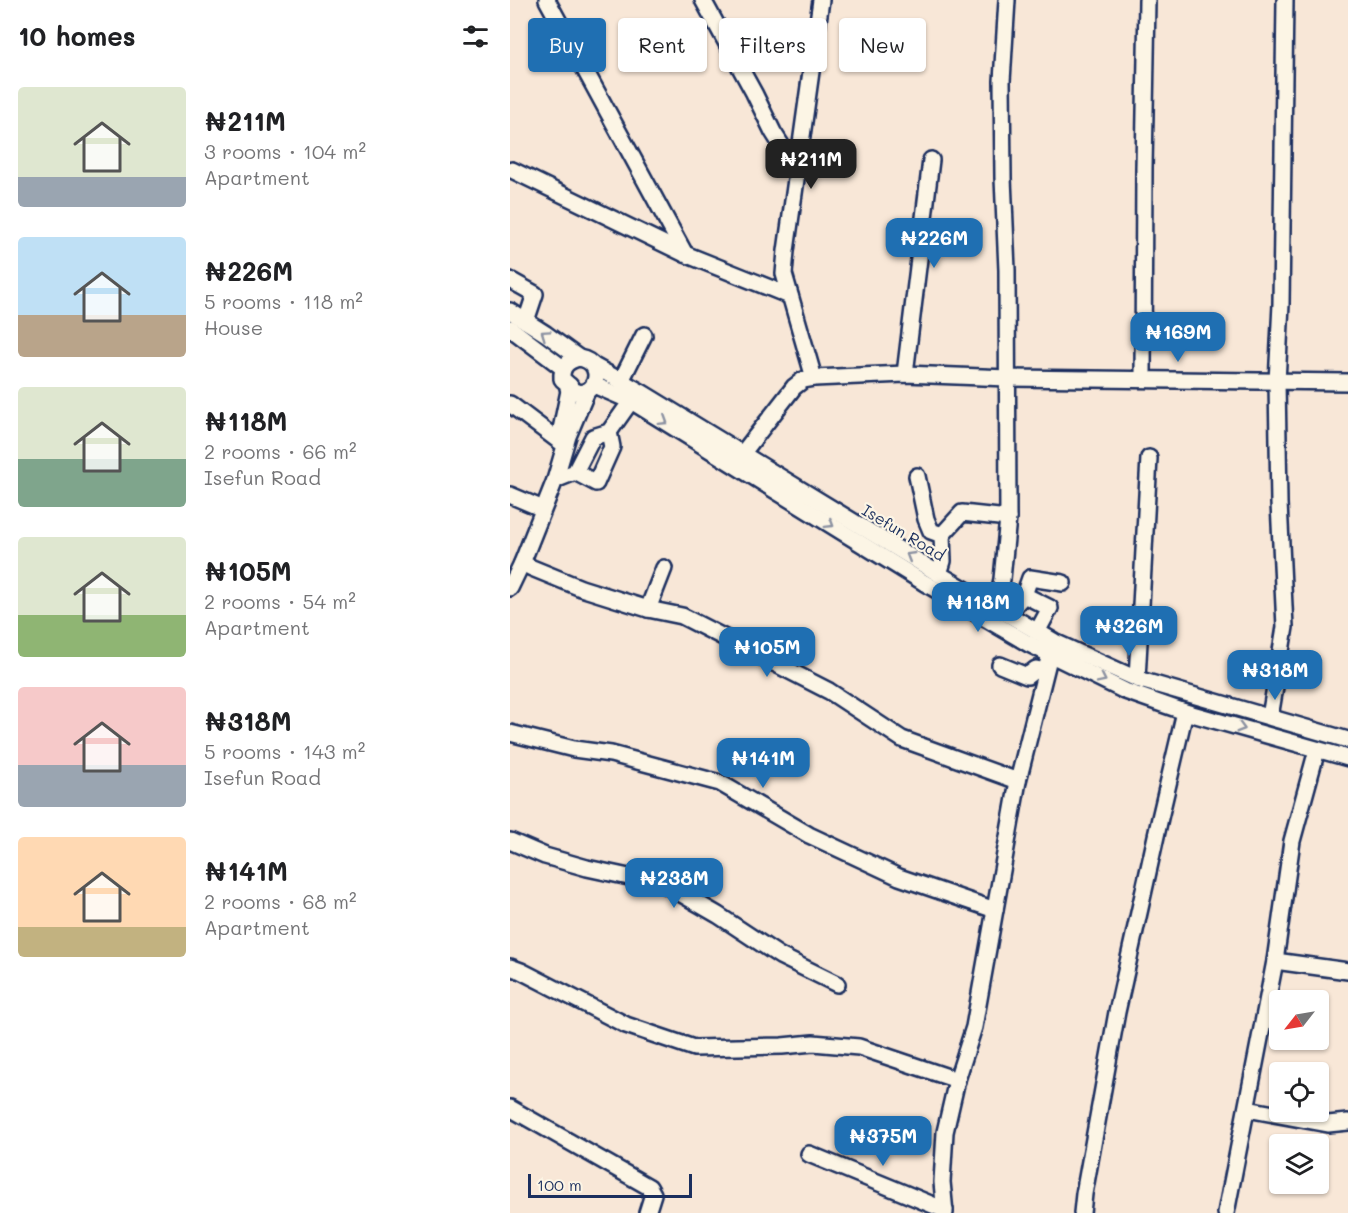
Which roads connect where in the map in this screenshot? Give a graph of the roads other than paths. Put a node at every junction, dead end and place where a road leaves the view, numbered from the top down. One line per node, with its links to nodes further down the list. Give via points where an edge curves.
1 (547, 0): 10 (street)
2 (703, 0): 9 (street)
3 (821, 0): 9 (street)
4 (1007, 0): 22 (street, via 1002,81)
5 (1147, 0): 23 (street)
6 (1285, 0): 25 (street)
7 (931, 160): 20 (street)
8 (512, 170): 10 (street)
9 (797, 170): 12 (street, via 784,274)
10 (685, 254): 12 (street)
11 (510, 280): 14 (street, via 535,294)
12 (789, 296): 21 (street)
13 (510, 311): 14 (street, Isefun Road)
14 (526, 321): 17 (street, Isefun Road, one-way to 14)
15 (510, 328): 19 (street)
16 (644, 334): 24 (street)
17 (579, 358): 18 (street, Isefun Road); 19 (street)
18 (594, 366): 24 (street, Isefun Road); 28 (street, via 597,376)
19 (563, 369): 27 (street, via 562,379)
20 (905, 374): 21 (street); 22 (street)
21 (814, 378): 35 (street, via 794,387)
22 (1008, 378): 23 (street); 42 (street)
23 (1143, 379): 25 (street)
24 (621, 381): 35 (street, Isefun Road)
25 (1277, 382): 26 (street); 58 (street, via 1285,627)
26 (1348, 382)
27 (570, 386): 28 (street, Isefun Road, via 577,393); 34 (street)
28 (590, 388): 29 (street, Isefun Road); 31 (street)
29 (631, 401): 32 (street); 53 (street, Isefun Road, one-way to 53, via 913,576 1020,638)
30 (510, 404): 34 (street)
31 (572, 427): 33 (street); 39 (street)
32 (609, 432): 33 (street); 37 (street, via 612,447 596,483)
33 (593, 437): 37 (street)
34 (559, 441): 41 (street)
35 (742, 454): 46 (street, Isefun Road, one-way to 35)
36 (1149, 458): 56 (street)
37 (575, 472): 39 (street)
38 (917, 476): 43 (street, via 931,531)
39 (555, 480): 44 (street)
40 (510, 495): 41 (street)
41 (536, 506): 44 (street)
42 (1008, 518): 43 (street, via 962,513); 51 (street)
43 (942, 535): 46 (street)
44 (516, 566): 48 (street); 50 (street, via 532,568)
45 (664, 568): 50 (street)
46 (939, 574): 51 (street, Isefun Road)
47 (1063, 584): 49 (street, via 1030,578)
48 (510, 588)
49 (1024, 595): 51 (street); 52 (street, via 1050,608)
50 (648, 609): 63 (street, via 682,616 829,691 902,740)
51 (1001, 611): 52 (street, Isefun Road)
52 (1037, 632): 53 (street, Isefun Road)
53 (1052, 648): 55 (street); 56 (street, Isefun Road); 57 (street, Isefun Road, one-way to 57, via 1125,690)
54 (1000, 665): 55 (street, via 1027,676 1036,669)
55 (1046, 671): 63 (street)
56 (1137, 679): 58 (street, Isefun Road)
57 (1185, 712): 61 (street, Isefun Road, one-way to 61); 77 (street, via 1117,1012)
58 (1270, 717): 60 (street, Isefun Road)
59 (510, 733): 65 (street, via 720,783 809,835 899,878)
60 (1348, 740)
61 (1317, 750): 62 (street, Isefun Road); 66 (street, via 1292,841)
62 (1348, 758)
63 (1018, 781): 65 (street)
64 (510, 841): 69 (street, via 544,856 666,885 780,956)
65 (994, 910): 70 (street, via 974,1027)
66 (1275, 961): 68 (street); 72 (street)
67 (510, 967): 70 (street, via 626,1025 694,1048 813,1043 859,1047)
68 (1348, 971)
69 (837, 984)
70 (957, 1080): 75 (street, via 945,1132)
71 (510, 1108): 76 (street, via 649,1187 653,1194)
72 (1247, 1109): 73 (street, via 1328,1124); 78 (street)
73 (1348, 1122)
74 (809, 1154): 75 (street)
75 (945, 1211)
76 (647, 1213)
77 (1082, 1213)
78 (1226, 1213)

